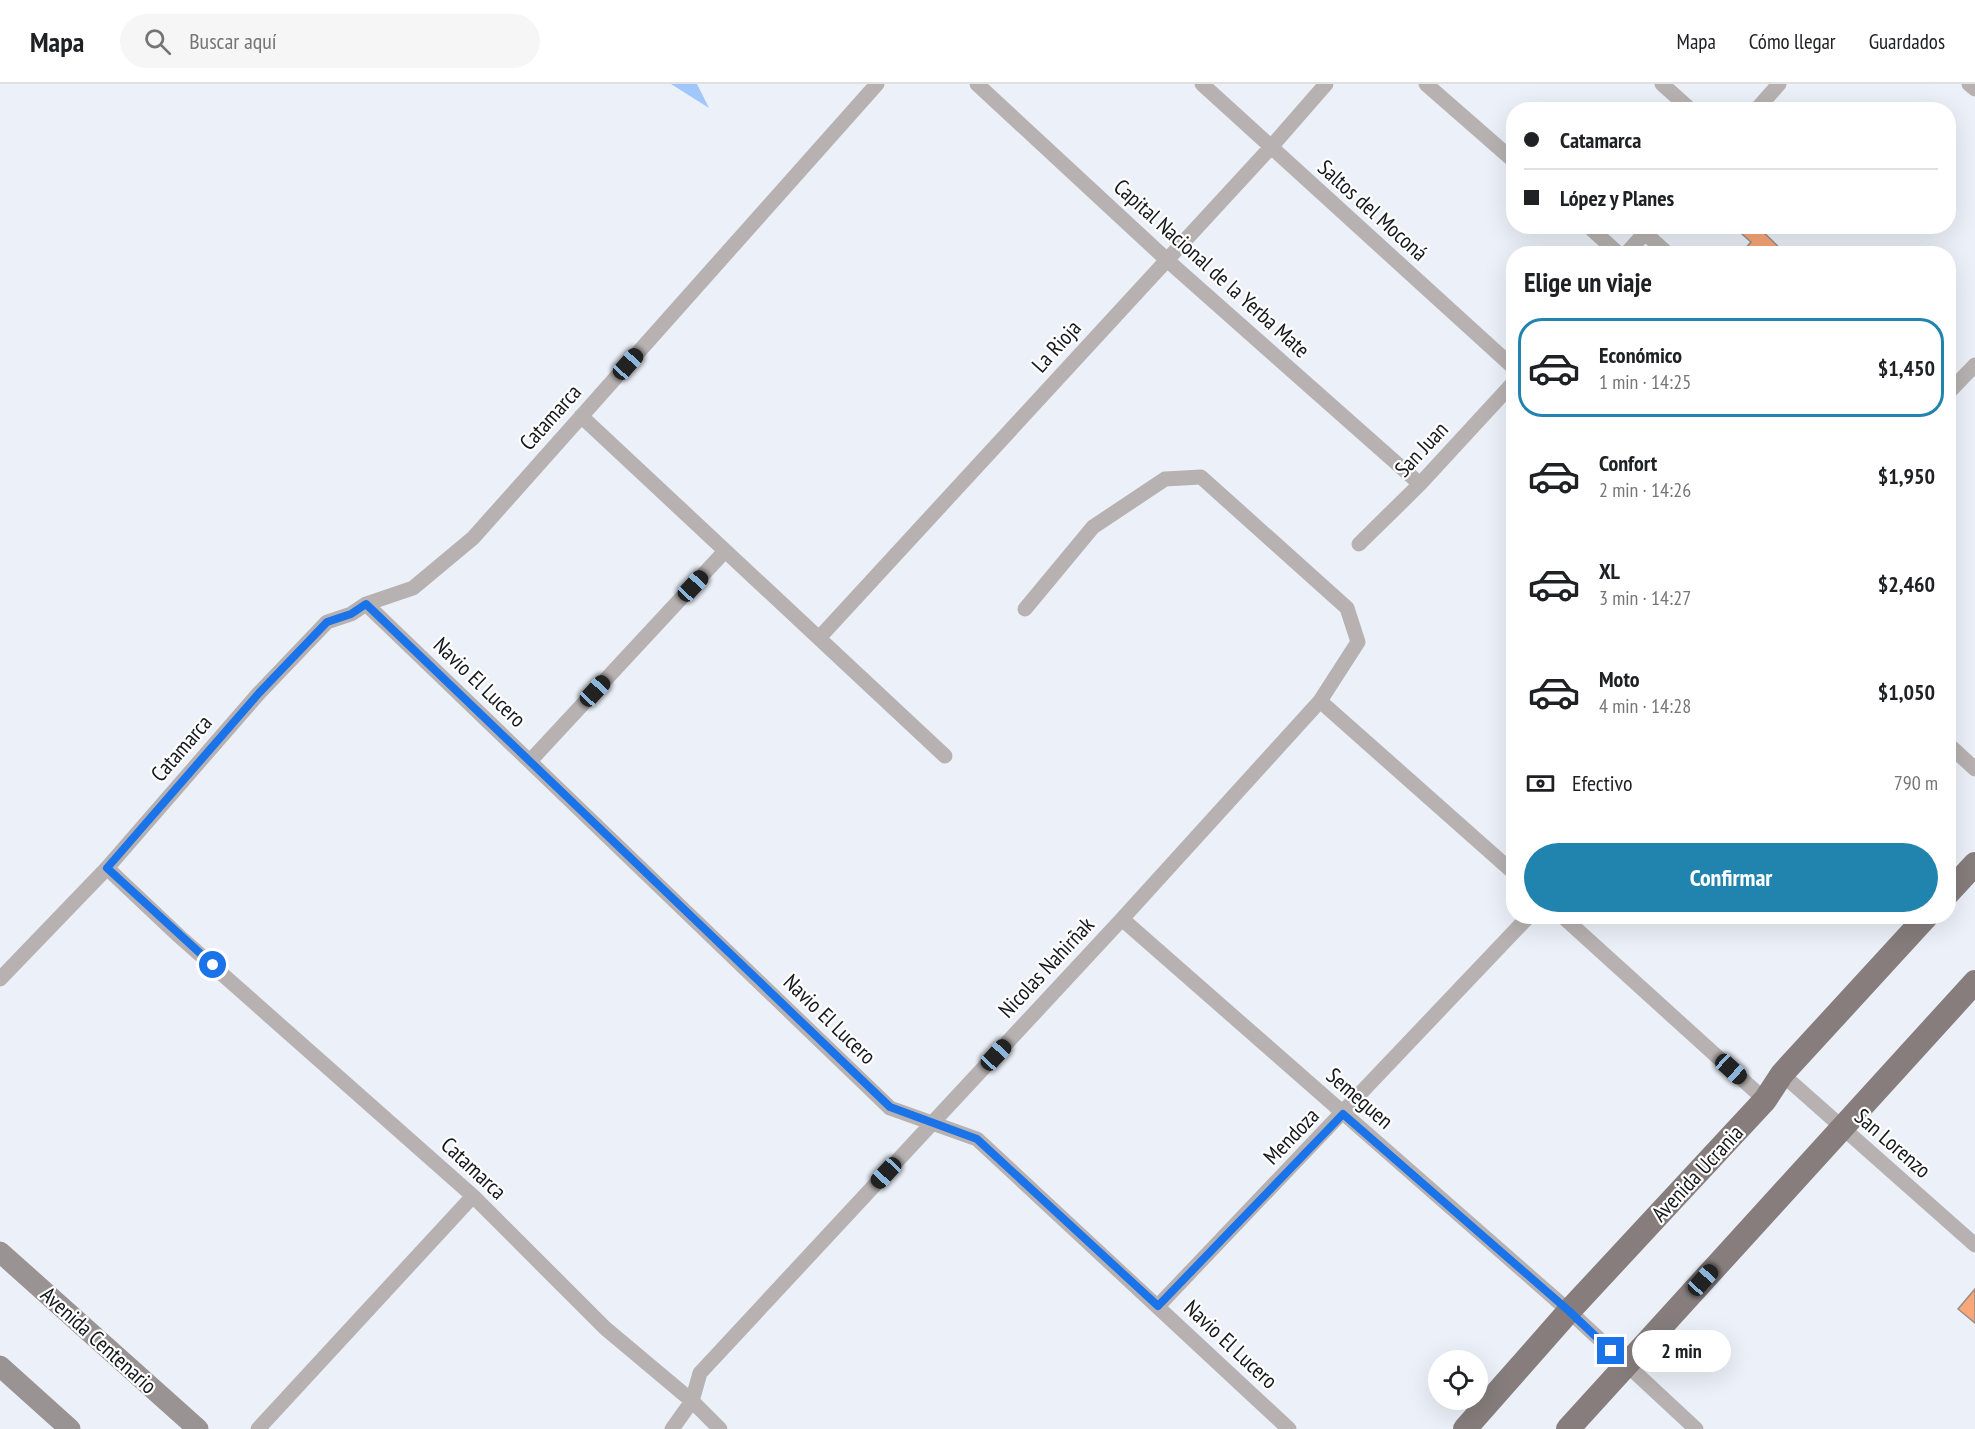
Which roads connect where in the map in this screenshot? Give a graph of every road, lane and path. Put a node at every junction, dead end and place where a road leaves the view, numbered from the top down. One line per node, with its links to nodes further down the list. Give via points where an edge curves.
1 (877, 84): 25 (street, Catamarca)
2 (977, 84): 20 (street, Capital Nacional de la Yerba Mate)
3 (1202, 84): 12 (street, Saltos del Moconá)
4 (1326, 84): 12 (street, La Rioja)
5 (1426, 84): 13 (street)
6 (1662, 84): 10 (street)
7 (1779, 84): 11 (street)
8 (1969, 84): 9 (street)
9 (1975, 89)
10 (1681, 102)
11 (1763, 102)
12 (1271, 147): 20 (street, La Rioja); 21 (street, Saltos del Moconá)
13 (1506, 154)
14 (1597, 234): 17 (street)
15 (1644, 234): 18 (street)
16 (1651, 234): 19 (street)
17 (1610, 246)
18 (1633, 246)
19 (1661, 246)
20 (1167, 260): 26 (street, Capital Nacional de la Yerba Mate); 31 (street, La Rioja)
21 (1506, 361)
22 (1975, 365): 23 (street)
23 (1956, 385)
24 (1506, 391): 26 (street, San Juan)
25 (581, 416): 28 (street); 29 (street, Catamarca, via 473,538 413,588)
26 (1420, 484): 27 (street, San Juan)
27 (1359, 544)
28 (725, 551): 31 (street); 35 (street)
29 (366, 604): 35 (street, Navio El Lucero); 39 (street, Catamarca, via 327,622 259,693)
30 (1025, 609): 32 (street, Nicolas Nahirñak, via 1093,527 1165,479 1201,477 1347,608 1358,642)
31 (819, 638): 34 (street)
32 (1320, 701): 38 (street); 41 (street, Nicolas Nahirñak)
33 (1956, 751): 36 (street)
34 (945, 756)
35 (530, 761): 50 (street, Navio El Lucero, via 890,1107)
36 (1975, 769)
37 (1975, 864): 40 (main road)
38 (1506, 866)
39 (107, 868): 45 (street); 52 (street, Catamarca)
40 (1956, 884)
41 (1122, 919): 49 (street, Semeguen); 50 (street, Nicolas Nahirñak)
42 (1521, 924): 49 (street, Mendoza)
43 (1571, 924): 48 (street)
44 (1920, 924): 47 (main road, Avenida Ucrania)
45 (0, 979)
46 (1975, 982): 51 (main road)
47 (1782, 1074): 48 (main road, Avenida Ucrania); 51 (street, San Lorenzo)
48 (1765, 1100): 56 (main road, Avenida Ucrania)
49 (1343, 1114): 55 (street, Mendoza); 56 (street, Semeguen)
50 (933, 1124): 55 (street, Navio El Lucero, via 977,1139); 59 (street, Nicolas Nahirñak, via 700,1373)
51 (1842, 1128): 53 (street, San Lorenzo); 57 (main road)
52 (473, 1196): 59 (street, Catamarca, via 605,1328); 62 (street)
53 (1975, 1245)
54 (0, 1252): 61 (main road, Avenida Centenario)
55 (1158, 1306): 65 (street, Navio El Lucero)
56 (1569, 1311): 57 (street, Semeguen); 66 (main road, Avenida Ucrania)
57 (1625, 1365): 67 (main road); 68 (street, Semeguen)
58 (0, 1366): 60 (main road)
59 (692, 1401): 63 (street, Nicolas Nahirñak); 64 (street, Catamarca)
60 (70, 1429)
61 (198, 1429)
62 (258, 1429)
63 (672, 1429)
64 (720, 1429)
65 (1289, 1429)
66 (1465, 1429)
67 (1568, 1429)
68 (1696, 1429)

